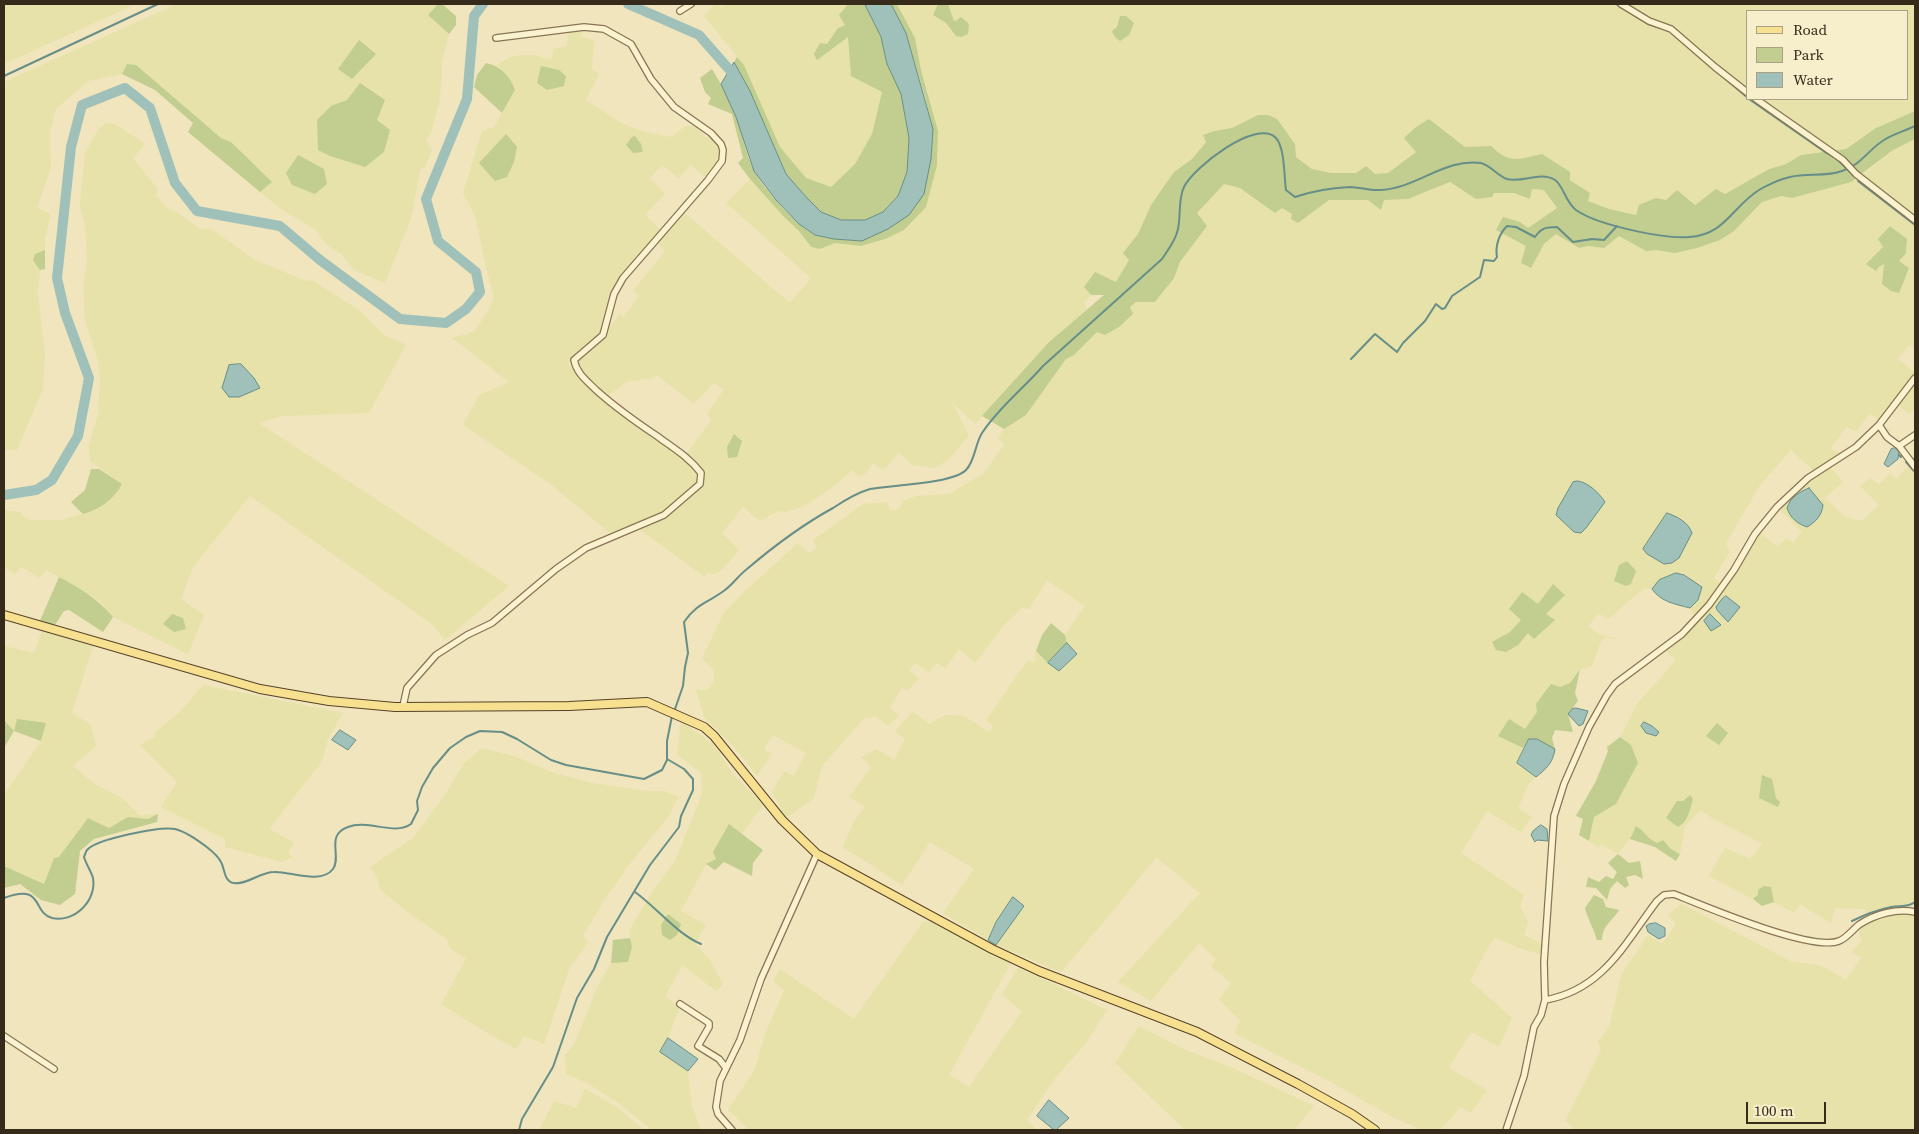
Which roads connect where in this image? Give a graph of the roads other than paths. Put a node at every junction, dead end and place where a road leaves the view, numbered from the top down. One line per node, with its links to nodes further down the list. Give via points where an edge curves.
1 (691, 4): 3 (street)
2 (1621, 4): 5 (street, via 1649,21 1671,29)
3 (680, 11)
4 (496, 38): 14 (street, via 584,27 604,29 631,44 651,79 674,107 712,133 721,144 722,161 623,278 614,294 603,335 574,360 576,370 601,394 692,461 701,473 700,484 664,515 586,548 492,623 436,655 407,688)
5 (1746, 91)
6 (1757, 100): 7 (street, via 1843,160)
7 (1915, 220)
8 (1915, 378): 9 (street)
9 (1879, 425): 11 (street, via 1887,438); 17 (street, via 1856,447 1808,478 1777,507 1702,612 1682,634 1615,684 1607,695 1564,784 1554,816 1544,962)
10 (1915, 435): 11 (street)
11 (1899, 446): 12 (street)
12 (1915, 467)
13 (4, 615): 14 (main road, via 260,689 329,701)
14 (402, 706): 15 (main road, via 569,706 647,702 661,706 704,727 714,736 782,820)
15 (816, 854): 20 (street); 23 (main road, via 992,949 1197,1032 1298,1084)
16 (1915, 912): 17 (street, via 1894,911 1873,918 1838,941 1829,942 1805,939 1753,924 1674,894 1664,895 1610,965 1573,993)
17 (1545, 1000): 24 (street)
18 (680, 1004): 20 (street, via 709,1023 698,1046 719,1059)
19 (4, 1036): 21 (street)
20 (726, 1068): 22 (street, via 720,1081 716,1107)
21 (54, 1069)
22 (732, 1130)
23 (1375, 1130)
24 (1506, 1130)

